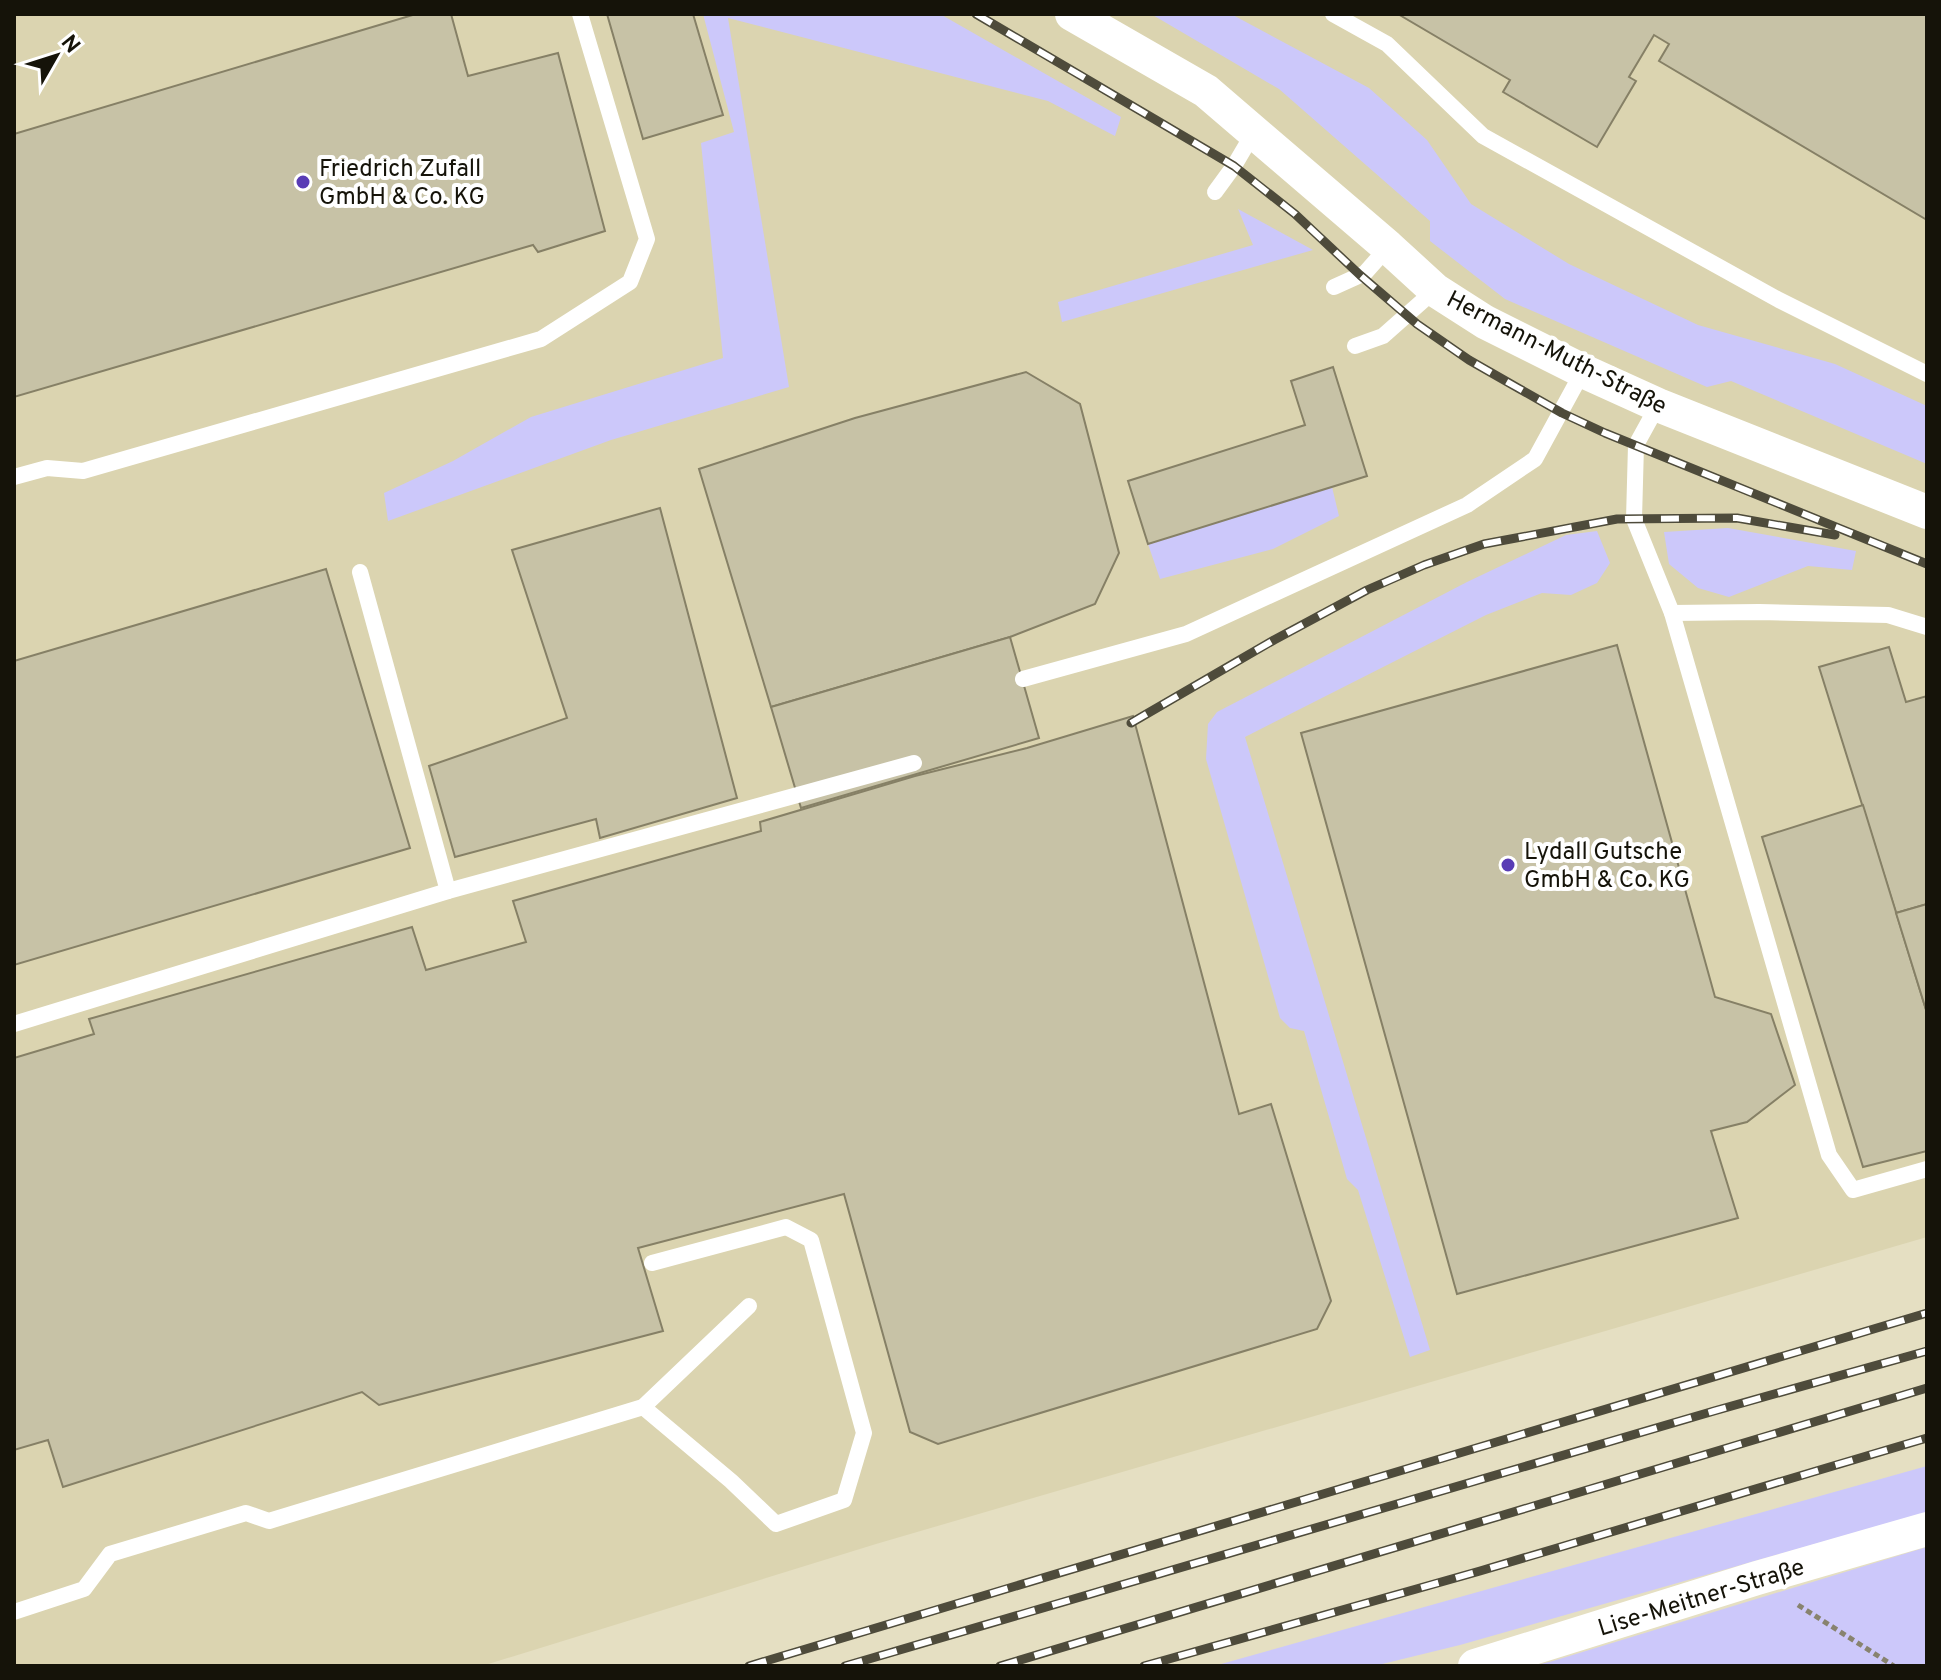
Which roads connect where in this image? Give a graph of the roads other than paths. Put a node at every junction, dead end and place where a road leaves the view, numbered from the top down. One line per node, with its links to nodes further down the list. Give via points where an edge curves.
1 (580, 14): 13 (lane, via 647,239 630,282 541,339 83,471 47,468)
2 (1072, 14): 4 (street, Hermann-Muth-Straße, via 1206,91)
3 (1333, 14): 11 (lane, via 1387,44 1483,136 1779,300)
4 (1254, 132): 5 (lane); 6 (street, Hermann-Muth-Straße)
5 (1215, 192)
6 (1388, 247): 7 (lane, via 1365,273); 8 (street, Hermann-Muth-Straße)
7 (1334, 287)
8 (1435, 290): 9 (lane, via 1383,336); 10 (street, Hermann-Muth-Straße, via 1485,322)
9 (1355, 346)
10 (1583, 371): 12 (street, Hermann-Muth-Straße); 18 (lane, via 1535,459 1467,505 1186,634)
11 (1927, 374)
12 (1658, 405): 14 (street, Hermann-Muth-Straße); 16 (lane, via 1636,445 1634,519)
13 (14, 477)
14 (1927, 512)
15 (360, 572): 20 (lane)
16 (1672, 613): 17 (lane, via 1888,615); 22 (lane, via 1829,1155 1853,1190)
17 (1927, 627)
18 (1023, 679)
19 (914, 763): 20 (lane)
20 (448, 891): 21 (lane)
21 (14, 1024)
22 (1927, 1169)
23 (652, 1263): 25 (lane, via 786,1227 811,1240 864,1433 844,1500 776,1524)
24 (749, 1306): 25 (lane)
25 (643, 1407): 27 (lane, via 269,1521 246,1513 110,1554 84,1589)
26 (1927, 1529): 28 (street, Lise-Meitner-Straße)
27 (14, 1612)
28 (1492, 1664)

